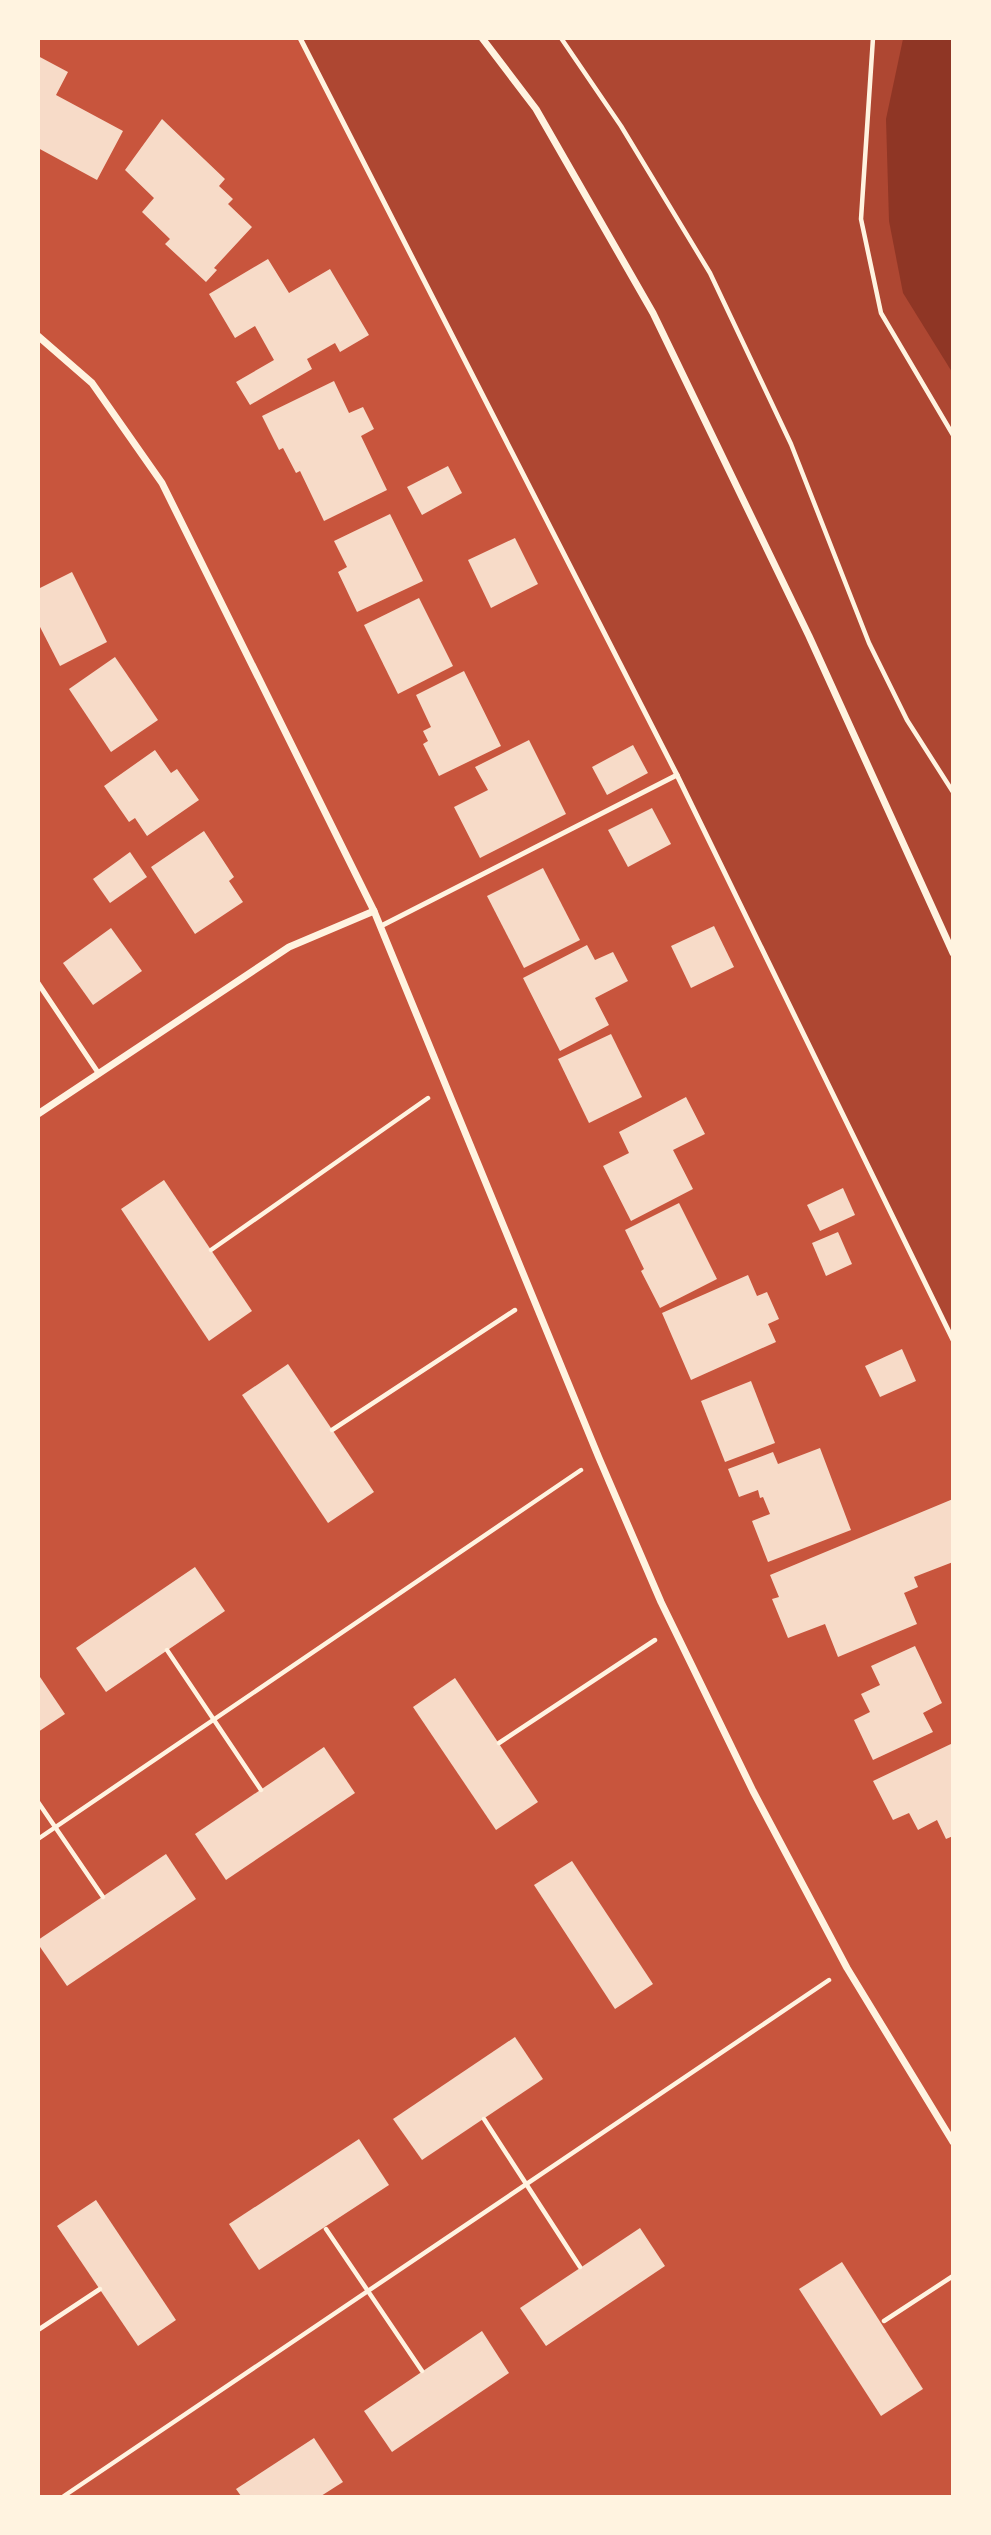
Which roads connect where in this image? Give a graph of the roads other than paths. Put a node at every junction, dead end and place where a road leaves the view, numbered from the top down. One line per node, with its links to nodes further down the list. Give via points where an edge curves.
1 (300, 38): 4 (lane)
2 (482, 38): 7 (street, via 536,109 653,313 809,636)
3 (38, 336): 5 (street, via 92,383 162,483)
4 (677, 775): 6 (lane); 11 (lane)
5 (374, 911): 6 (street); 9 (street, via 289,947)
6 (381, 926): 12 (street, via 599,1458 674,1628 847,1968)
7 (953, 953)
8 (38, 983): 9 (lane)
9 (99, 1074): 10 (street)
10 (38, 1114)
11 (953, 1340)
12 (953, 2142)

